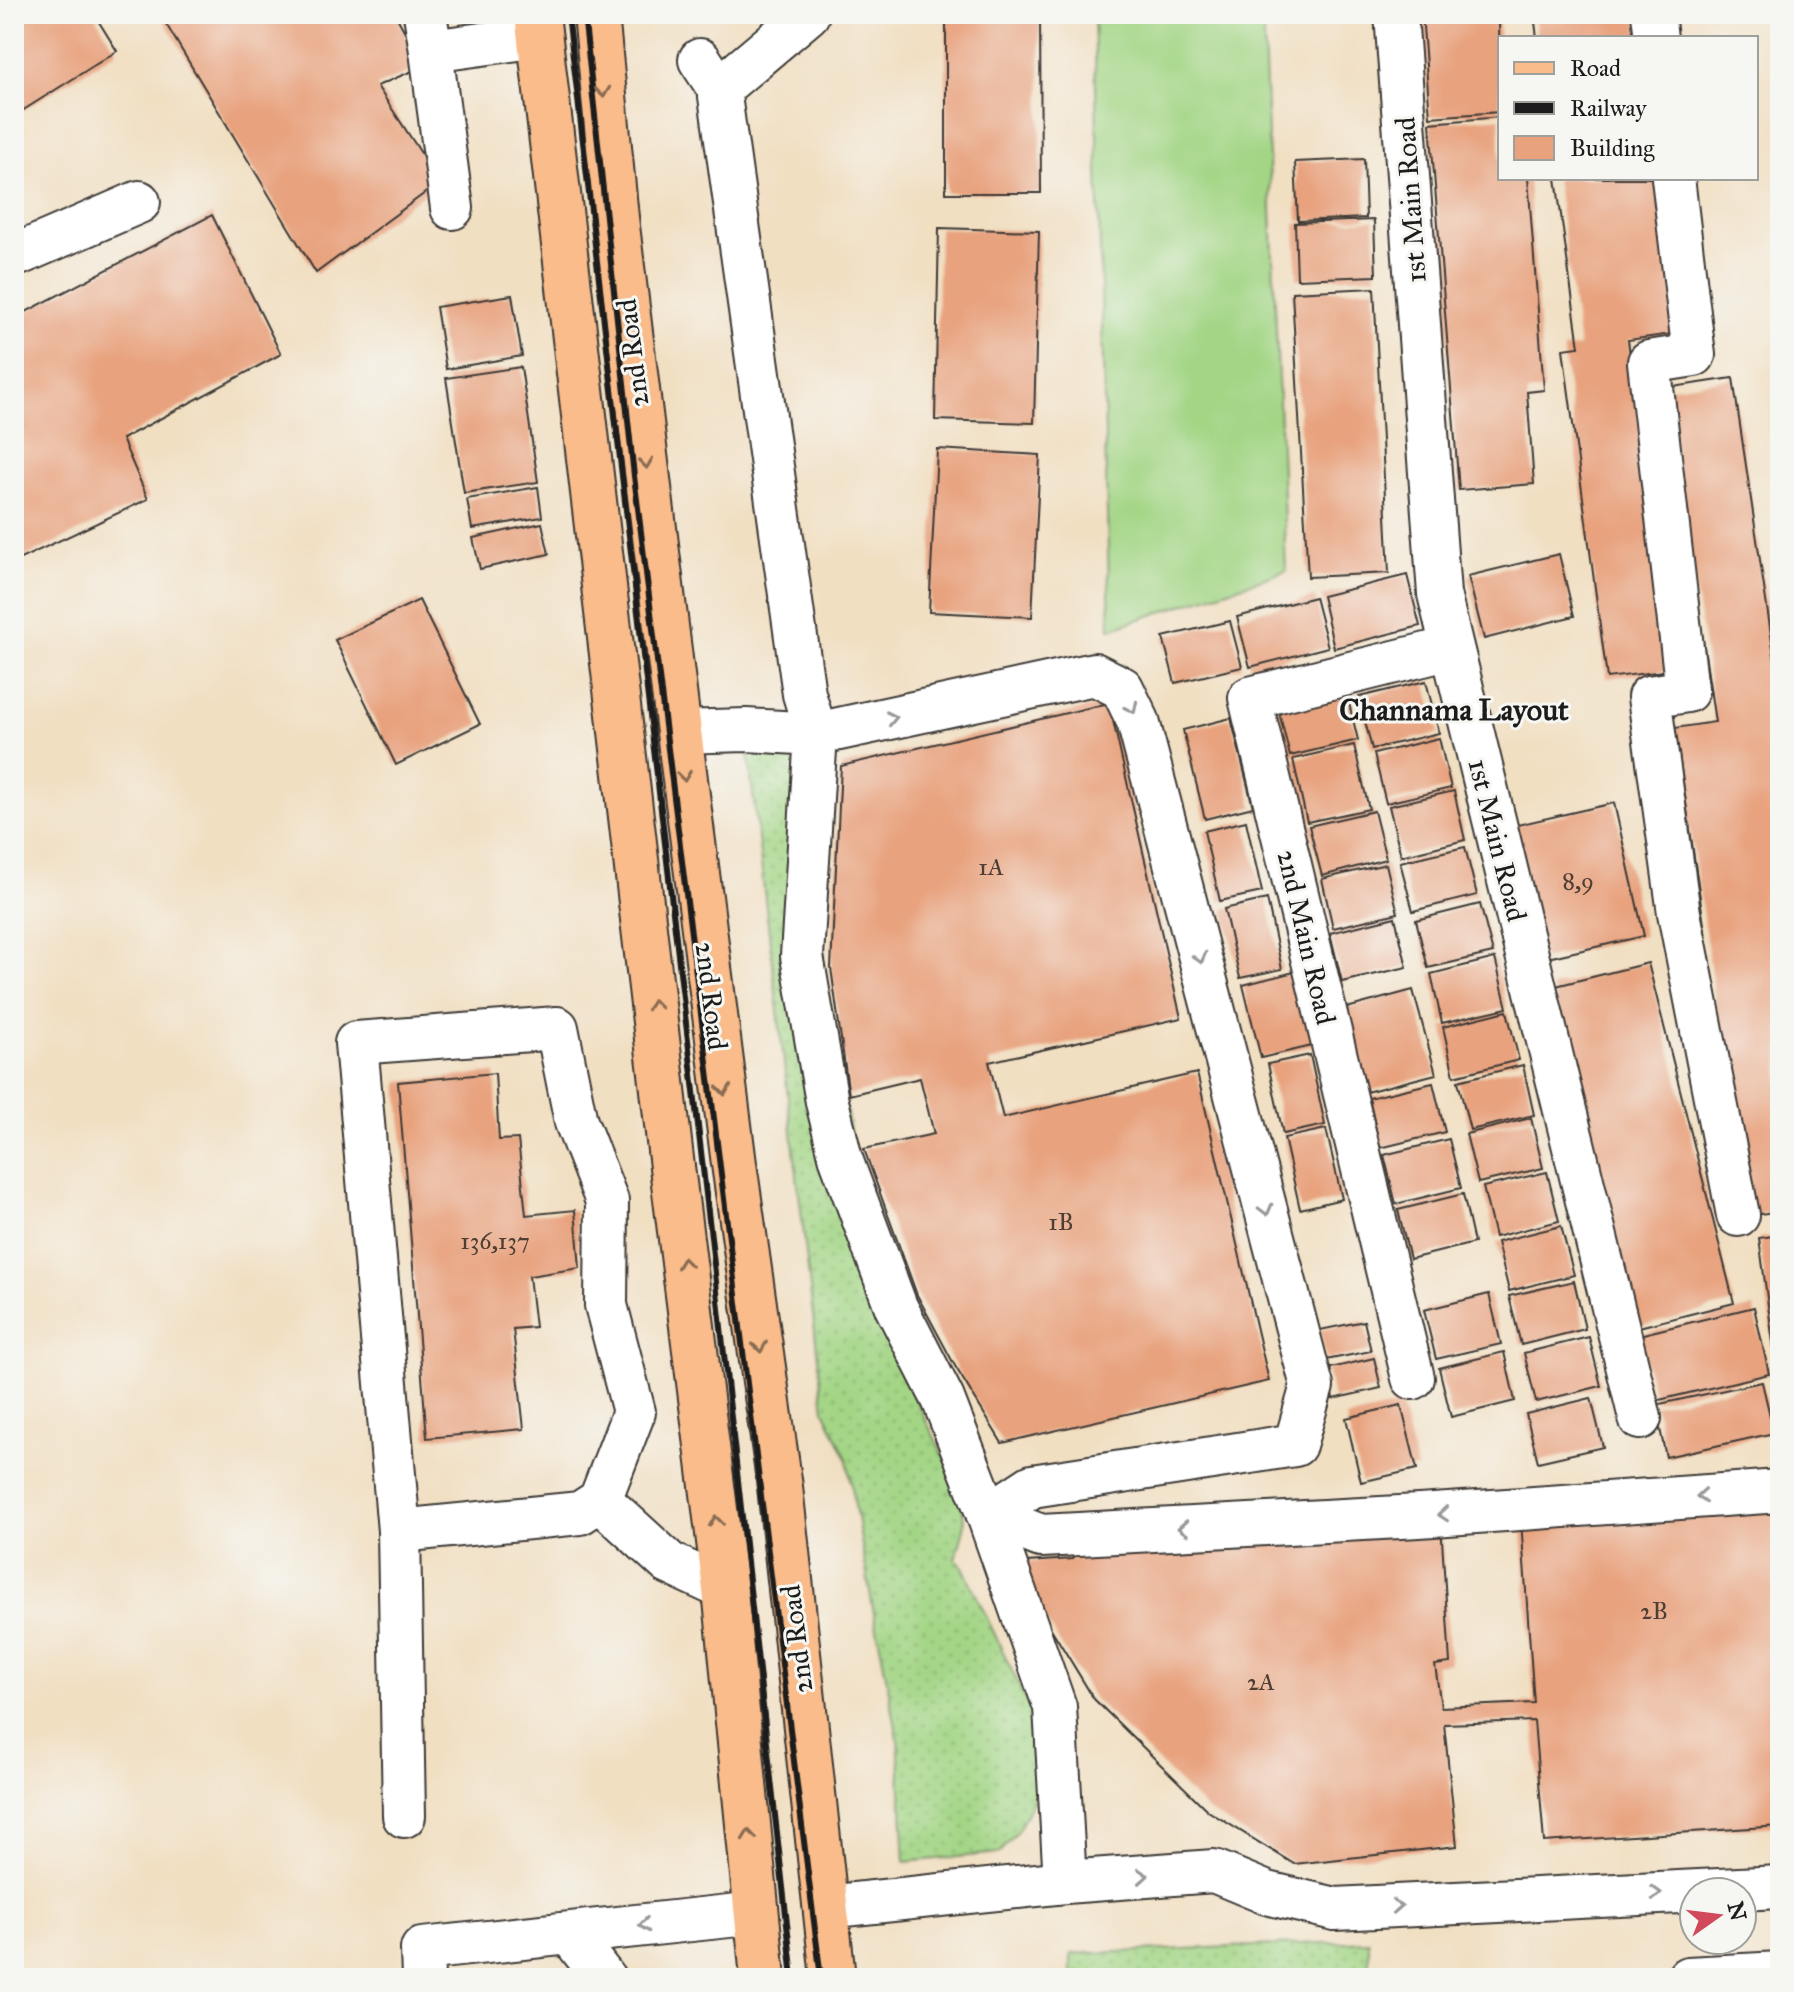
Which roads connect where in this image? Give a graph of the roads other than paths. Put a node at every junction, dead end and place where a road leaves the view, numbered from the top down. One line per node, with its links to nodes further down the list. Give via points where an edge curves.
1 (596, 14): 13 (main road, 2nd Road, one-way to 13)
2 (808, 14): 14 (street, via 709,74 804,694)
3 (1396, 14): 12 (street, 1st Main Road, via 1439,594)
4 (1653, 14): 7 (street)
5 (538, 25): 6 (street); 22 (main road, 2nd Road, one-way to 5)
6 (428, 32): 10 (street)
7 (1656, 36)
8 (1673, 180): 15 (street, via 1694,355 1649,362 1687,691 1649,697 1679,913)
9 (139, 202): 11 (street)
10 (452, 208)
11 (14, 256)
12 (1451, 648): 16 (street, 2nd Main Road, via 1250,698); 17 (street, 1st Main Road)
13 (679, 732): 14 (street); 26 (main road, 2nd Road, one-way to 26, via 780,1487)
14 (816, 734): 20 (street, via 802,956 827,1102 841,1159 896,1307 943,1399); 20 (street, one-way to 20, via 1094,674 1122,688 1138,721 1312,1386 1295,1445 1032,1486)
15 (1738, 1215)
16 (1413, 1378)
17 (1640, 1418)
18 (1780, 1491): 20 (street, one-way to 20, via 1041,1536)
19 (600, 1500): 21 (street, via 580,1513); 21 (street, via 634,1412 606,1305 607,1201 576,1122 557,1028 356,1043); 22 (street, via 669,1563)
20 (988, 1515): 24 (street, via 1056,1708)
21 (399, 1531): 23 (street)
22 (725, 1589): 27 (main road, 2nd Road, one-way to 22)
23 (404, 1816)
24 (1065, 1882): 25 (street, one-way to 25, via 1214,1871 1267,1893 1335,1909); 26 (street)
25 (1780, 1887)
26 (826, 1907): 27 (main road); 33 (main road, 2nd Road)
27 (757, 1913): 28 (street, one-way to 28); 32 (main road, 2nd Road)
28 (570, 1934): 30 (street, via 422,1949); 31 (street)
29 (1780, 1973): 34 (street)
30 (423, 1978)
31 (604, 1978)
32 (763, 1978)
33 (833, 1978)
34 (1688, 1978)

